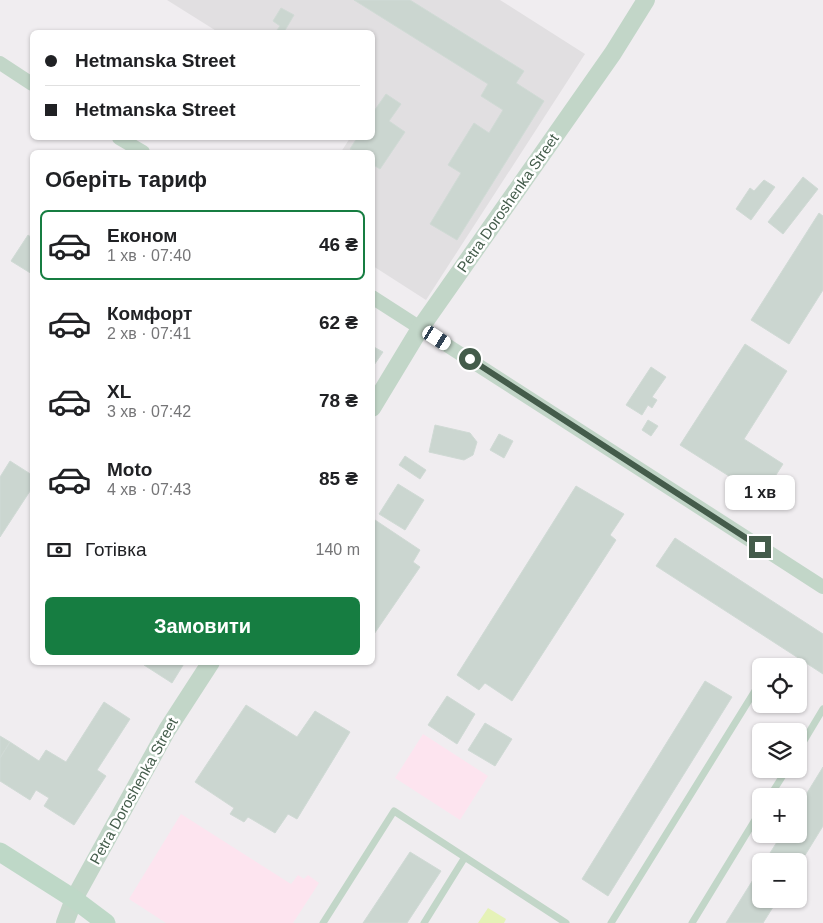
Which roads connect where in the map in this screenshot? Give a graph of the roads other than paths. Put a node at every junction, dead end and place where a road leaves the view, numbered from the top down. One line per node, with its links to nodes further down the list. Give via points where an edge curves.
1 (646, 0): 7 (street, Petra Doroshenka Street, via 613,53)
2 (0, 63): 3 (street)
3 (30, 83)
4 (122, 140): 5 (street)
5 (139, 150)
6 (375, 299): 7 (street)
7 (421, 327): 8 (street, Petra Doroshenka Street); 9 (street)
8 (375, 403)
9 (823, 587)
10 (209, 665): 17 (street, Petra Doroshenka Street, via 167,730)
11 (752, 696): 23 (lane)
12 (823, 709): 13 (lane)
13 (807, 736)
14 (752, 825): 24 (lane)
15 (0, 852): 17 (main road)
16 (465, 857): 20 (lane, via 394,811); 21 (lane); 22 (lane)
17 (74, 899): 18 (street, Petra Doroshenka Street); 19 (main road)
18 (65, 923)
19 (106, 923)
20 (323, 923)
21 (424, 923)
22 (566, 923)
23 (611, 923)
24 (692, 923)

